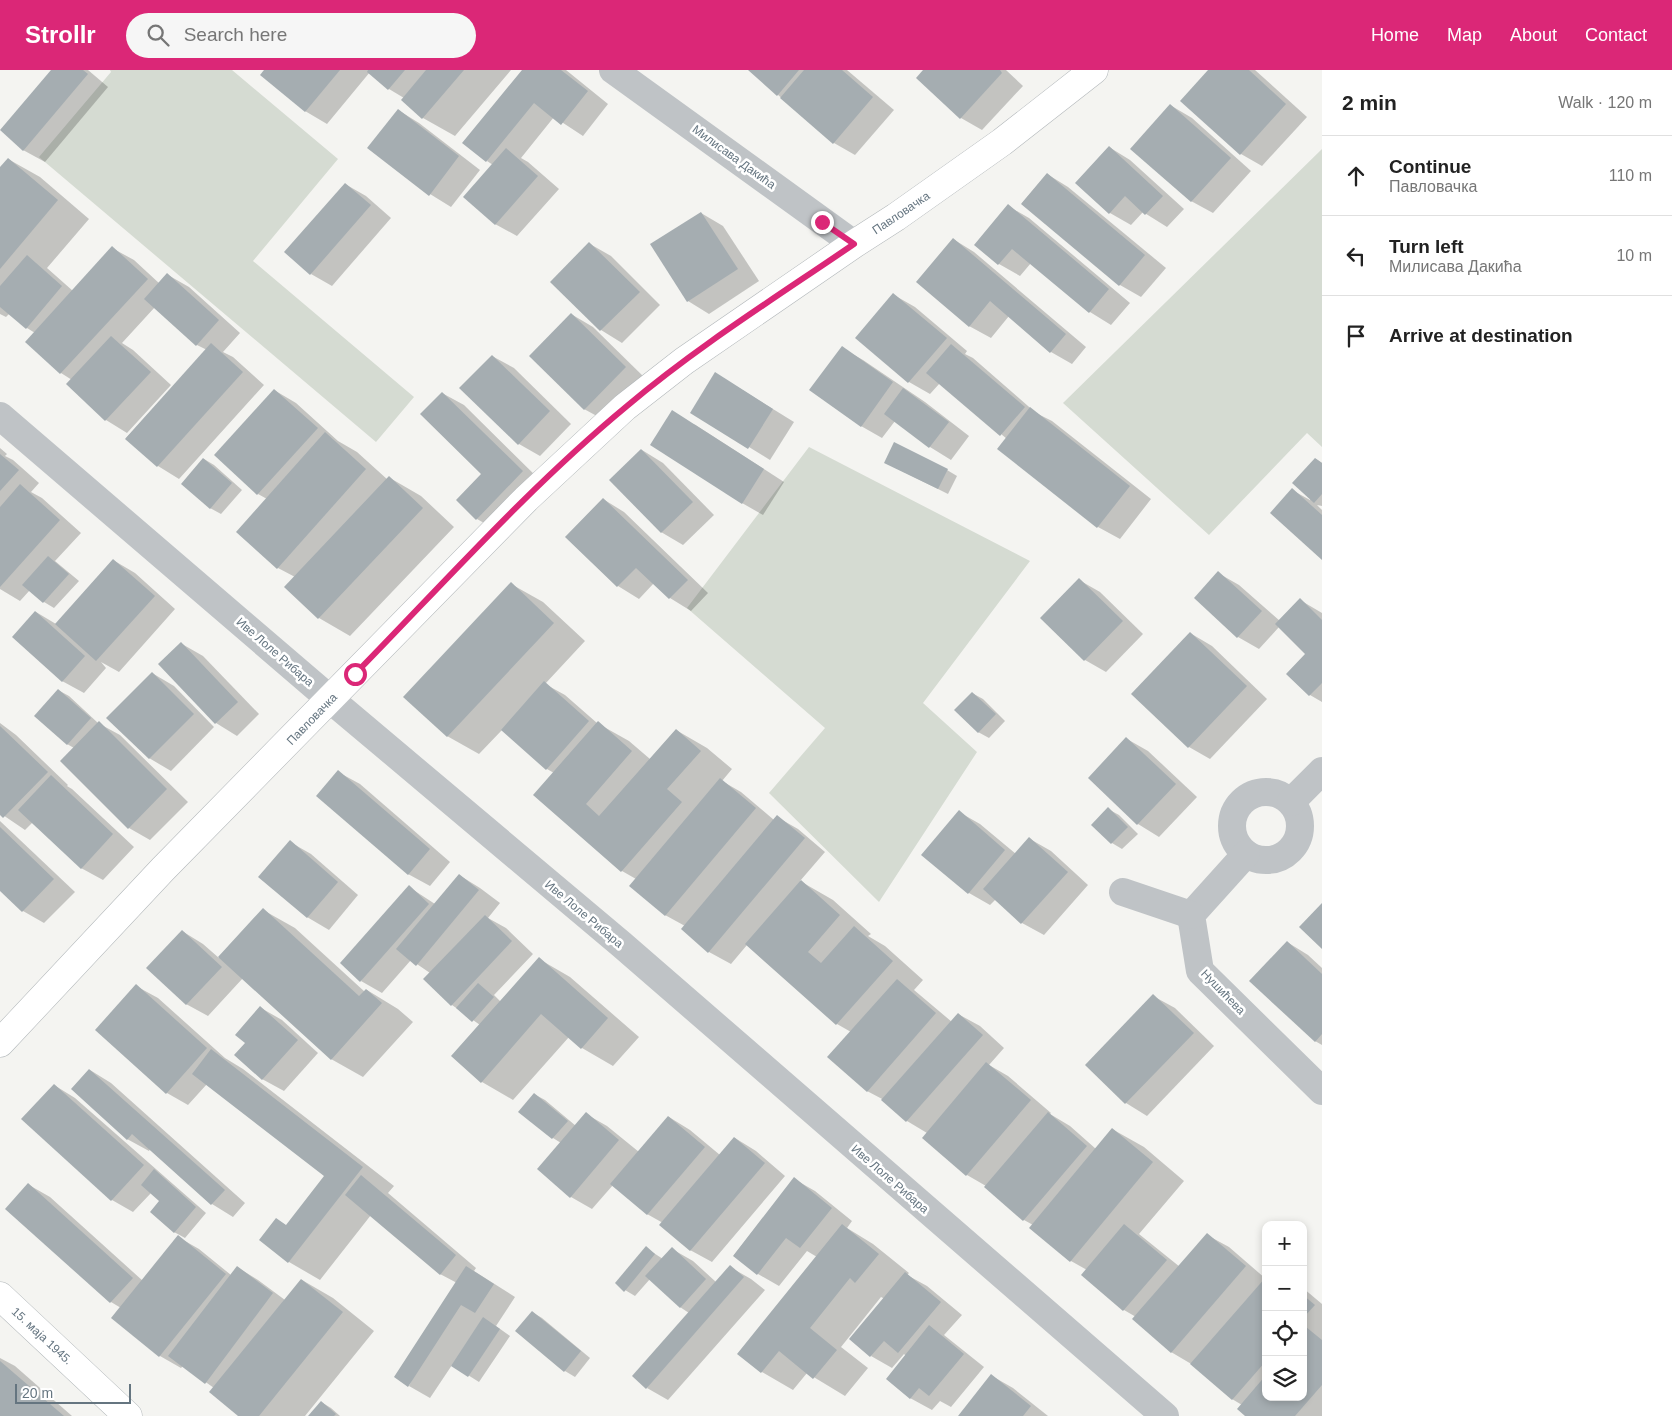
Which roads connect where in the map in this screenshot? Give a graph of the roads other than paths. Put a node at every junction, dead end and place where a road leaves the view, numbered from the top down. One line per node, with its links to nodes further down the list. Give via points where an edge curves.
1 (613, 70): 3 (street, Милисава Дакића)
2 (1094, 70): 3 (street, Павловачка, via 1002,142)
3 (854, 244): 5 (street, Павловачка, via 684,361 625,408 526,499)
4 (0, 416): 5 (street, Иве Лоле Рибара)
5 (330, 700): 11 (street, Павловачка, via 163,869); 15 (street, Иве Лоле Рибара, via 621,944)
6 (1322, 771): 7 (street)
7 (1291, 802): 8 (street, via 1301,826 1299,839 1292,850 1270,861 1257,860); 8 (street, via 1268,792 1256,793 1240,804 1232,820 1232,833)
8 (1246, 854): 10 (street)
9 (1124, 892): 10 (street)
10 (1191, 915): 12 (street, Нушићева, via 1200,971)
11 (0, 1043)
12 (1322, 1091)
13 (0, 1296): 14 (street, 15. маја 1945.)
14 (128, 1416)
15 (1165, 1416)

